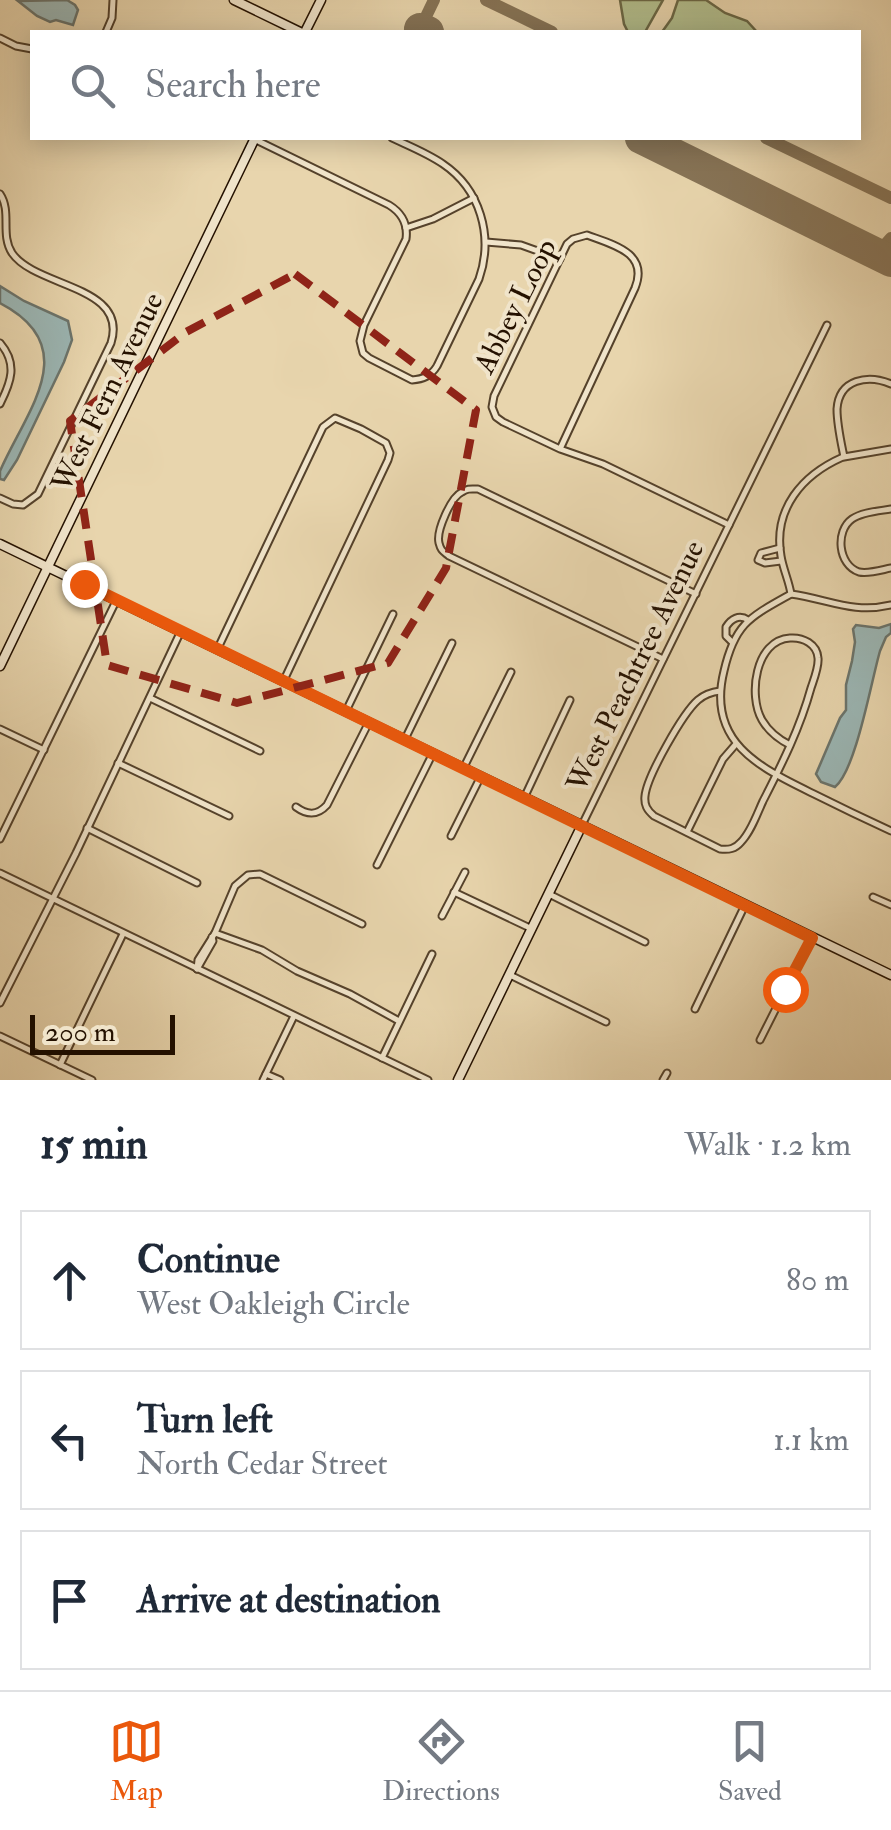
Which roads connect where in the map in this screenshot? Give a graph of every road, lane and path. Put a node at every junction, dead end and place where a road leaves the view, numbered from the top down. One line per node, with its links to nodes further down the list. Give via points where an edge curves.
1 (113, 0): 4 (street)
2 (234, 0): 5 (street)
3 (321, 0): 6 (street)
4 (107, 30)
5 (299, 30)
6 (304, 30)
7 (0, 38): 8 (street)
8 (30, 48)
9 (253, 140): 30 (street, West Fern Avenue)
10 (258, 140): 14 (street, via 394,208)
11 (396, 140): 13 (street, via 439,161)
12 (0, 194): 24 (street, via 12,253 104,305 114,330 38,494 23,505)
13 (474, 198): 14 (street); 15 (street)
14 (406, 228): 15 (street, via 360,340 369,358 412,380 438,366 479,278)
15 (486, 242): 16 (street)
16 (560, 259): 21 (street, Abbey Loop, via 492,402 500,420); 21 (street, Abbey Loop, via 573,238 587,234 630,254 640,272)
17 (827, 325): 26 (street, West Peachtree Avenue)
18 (0, 343): 20 (street, via 12,370)
19 (891, 384): 23 (street, via 864,378 841,395)
20 (0, 404)
21 (560, 449): 26 (street, Abbey Loop)
22 (891, 449): 23 (street)
23 (844, 457): 28 (street, via 795,492)
24 (0, 498)
25 (891, 509): 31 (street, via 858,516 841,536 851,567 863,573)
26 (729, 525): 32 (street, West Peachtree Avenue)
27 (0, 544): 30 (street)
28 (780, 548): 29 (street); 29 (street, via 758,560)
29 (781, 561): 33 (street)
30 (48, 566): 34 (street); 43 (street, West Fern Avenue)
31 (891, 568)
32 (696, 594): 42 (street, West Peachtree Avenue); 42 (street, via 478,489 456,496 440,528 439,543 449,556)
33 (791, 594): 35 (street, via 853,609); 37 (street)
34 (117, 600): 38 (street); 55 (street)
35 (891, 605)
36 (393, 614): 49 (street)
37 (748, 620): 39 (street); 39 (street, via 736,618 726,627)
38 (181, 631): 41 (street); 47 (street)
39 (732, 642): 46 (street)
40 (452, 643): 52 (street)
41 (218, 648): 45 (street); 45 (street, via 322,427 340,419 370,433 386,443 388,460)
42 (664, 660): 65 (street, West Peachtree Avenue)
43 (0, 666)
44 (511, 672): 59 (street)
45 (284, 680): 49 (street)
46 (720, 691): 53 (street); 68 (street, via 690,708 645,792 650,813)
47 (150, 698): 56 (street); 58 (street)
48 (570, 700): 62 (street)
49 (346, 711): 50 (street)
50 (369, 722): 52 (street); 63 (street, via 326,805 310,814)
51 (0, 729): 55 (street)
52 (405, 739): 57 (street)
53 (736, 744): 60 (street); 68 (street)
54 (790, 745): 54 (street, via 760,718 755,691 764,654 794,638 814,647 818,661); 60 (street)
55 (44, 750): 70 (street)
56 (260, 751)
57 (434, 753): 59 (street); 71 (street)
58 (118, 763): 64 (street); 66 (street)
59 (464, 767): 61 (street)
60 (776, 775): 67 (street); 68 (street, via 740,844 720,848)
61 (482, 776): 62 (street); 69 (street)
62 (524, 796): 65 (street)
63 (296, 807)
64 (228, 816)
65 (582, 826): 76 (street, West Peachtree Avenue); 79 (street)
66 (87, 828): 74 (street); 78 (street)
67 (891, 831)
68 (687, 832)
69 (451, 836)
70 (0, 839)
71 (378, 865)
72 (0, 872): 78 (street)
73 (465, 872): 75 (street)
74 (197, 882)
75 (454, 892): 81 (street); 83 (street)
76 (548, 894): 83 (street, West Peachtree Avenue); 87 (street)
77 (873, 897): 80 (street)
78 (52, 900): 84 (street); 92 (street)
79 (745, 905): 86 (street); 93 (street)
80 (891, 906)
81 (442, 916)
82 (362, 924): 85 (street, via 254,874 235,886)
83 (532, 929): 90 (street, West Peachtree Avenue)
84 (123, 934): 89 (street); 100 (street)
85 (213, 935): 89 (street); 95 (street, via 262,950)
86 (812, 938): 91 (street); 98 (street)
87 (644, 942)
88 (432, 954): 95 (street)
89 (197, 969): 94 (street)
90 (510, 975): 96 (street); 105 (street, West Peachtree Avenue)
91 (891, 976)
92 (0, 1003)
93 (695, 1009)
94 (294, 1016): 99 (street); 101 (street)
95 (399, 1021): 99 (street)
96 (606, 1022)
97 (0, 1036): 100 (street)
98 (760, 1040)
99 (382, 1058): 104 (street)
100 (60, 1065): 102 (street)
101 (264, 1077): 103 (street)
102 (92, 1080)
103 (280, 1080)
104 (428, 1080)
105 (458, 1080)

